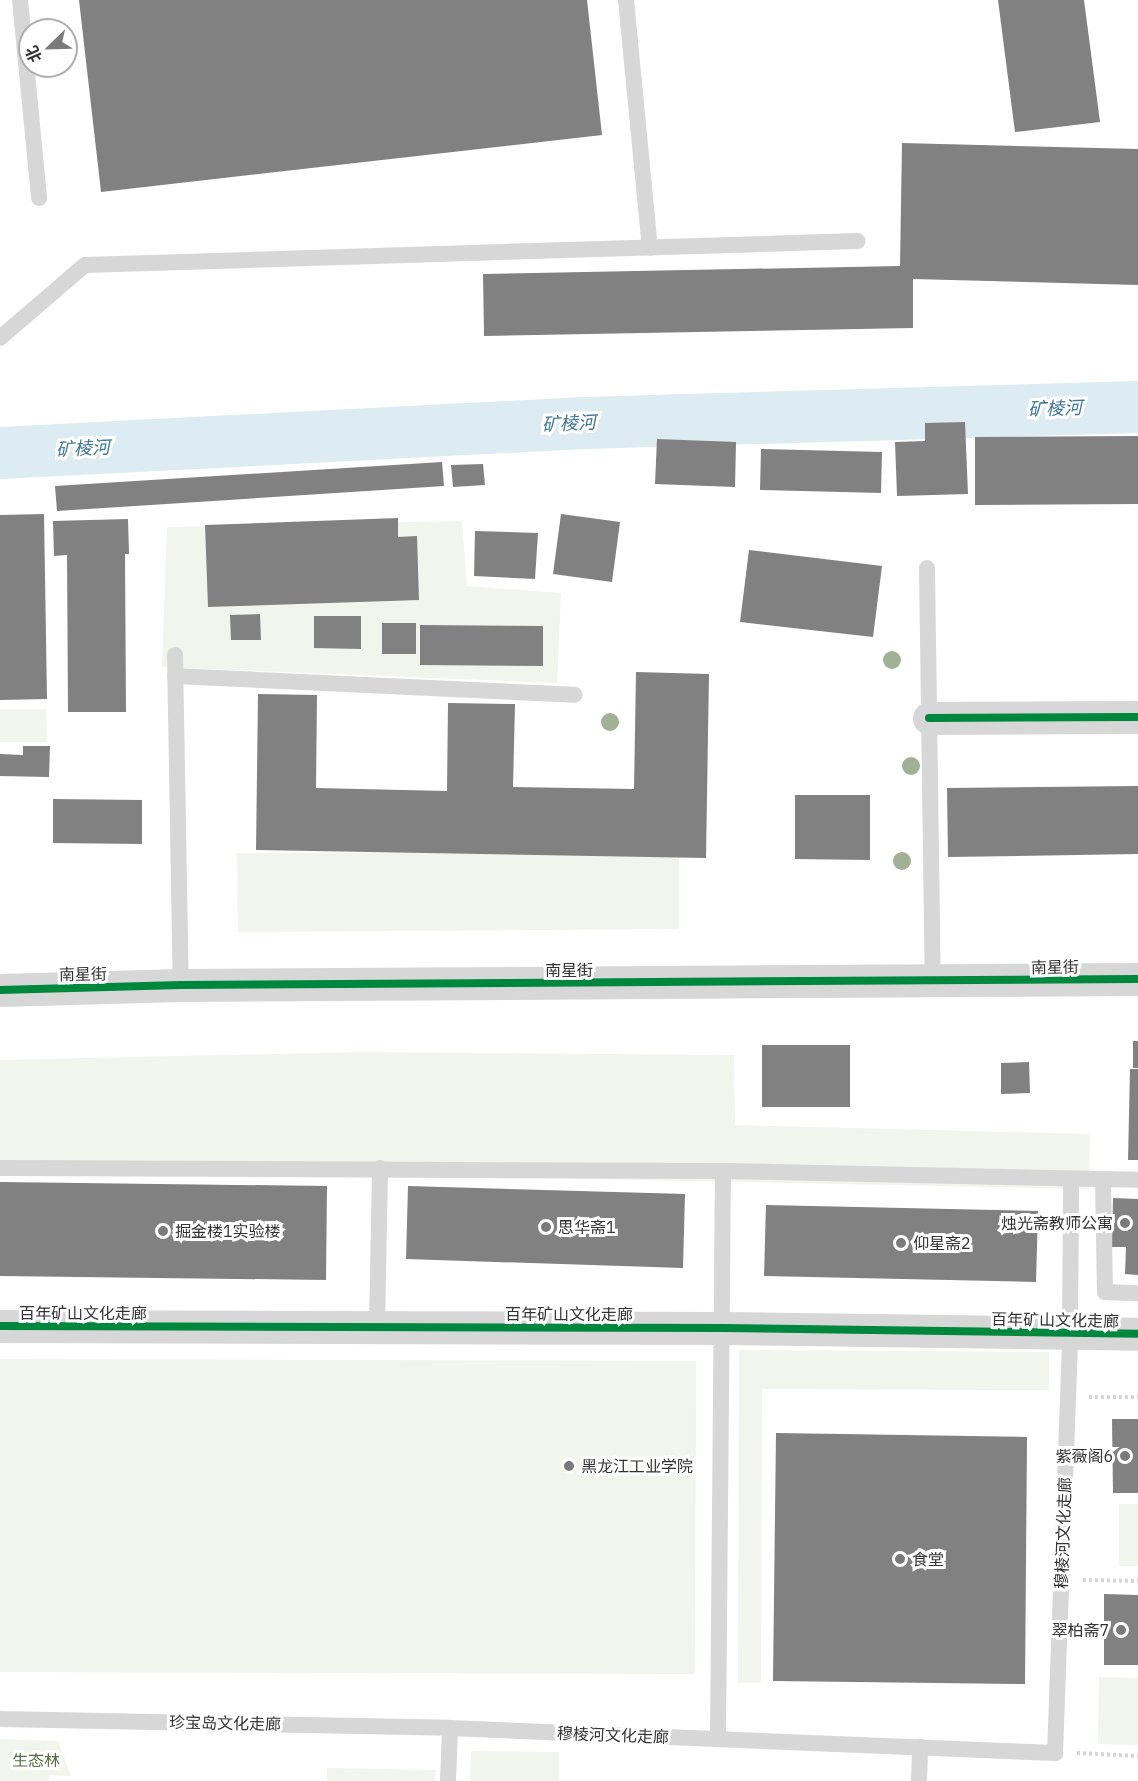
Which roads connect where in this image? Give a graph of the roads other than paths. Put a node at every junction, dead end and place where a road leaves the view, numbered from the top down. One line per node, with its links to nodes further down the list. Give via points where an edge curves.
1 (20, 0): 3 (lane)
2 (626, 0): 5 (lane)
3 (39, 198)
4 (858, 241): 5 (lane)
5 (650, 248): 6 (lane, via 85,265)
6 (0, 338)
7 (927, 568): 12 (lane)
8 (175, 655): 9 (lane)
9 (175, 676): 10 (lane); 15 (lane)
10 (575, 695)
11 (1138, 717): 12 (street)
12 (928, 718): 14 (lane)
13 (1138, 979): 14 (street, 南星街)
14 (933, 981): 15 (street, 南星街)
15 (181, 985): 16 (street, 南星街)
16 (0, 990)
17 (0, 1168): 18 (lane)
18 (380, 1168): 19 (lane); 25 (lane)
19 (723, 1171): 20 (lane); 26 (lane)
20 (1071, 1179): 21 (lane); 27 (lane, 穆棱河文化走廊)
21 (1103, 1180): 22 (lane); 23 (lane, via 1105,1292)
22 (1138, 1180)
23 (1138, 1293)
24 (0, 1326): 25 (street, 百年矿山文化走廊)
25 (377, 1327): 26 (street, 百年矿山文化走廊)
26 (723, 1328): 27 (street, 百年矿山文化走廊); 31 (lane)
27 (1070, 1334): 28 (street, 百年矿山文化走廊); 32 (lane, 穆棱河文化走廊, via 1055,1752)
28 (1138, 1334)
29 (0, 1719): 30 (lane, 珍宝岛文化走廊)
30 (450, 1728): 31 (lane, 穆棱河文化走廊); 33 (lane)
31 (718, 1739): 32 (lane, 穆棱河文化走廊)
32 (920, 1747): 34 (lane)
33 (448, 1781)
34 (919, 1781)

